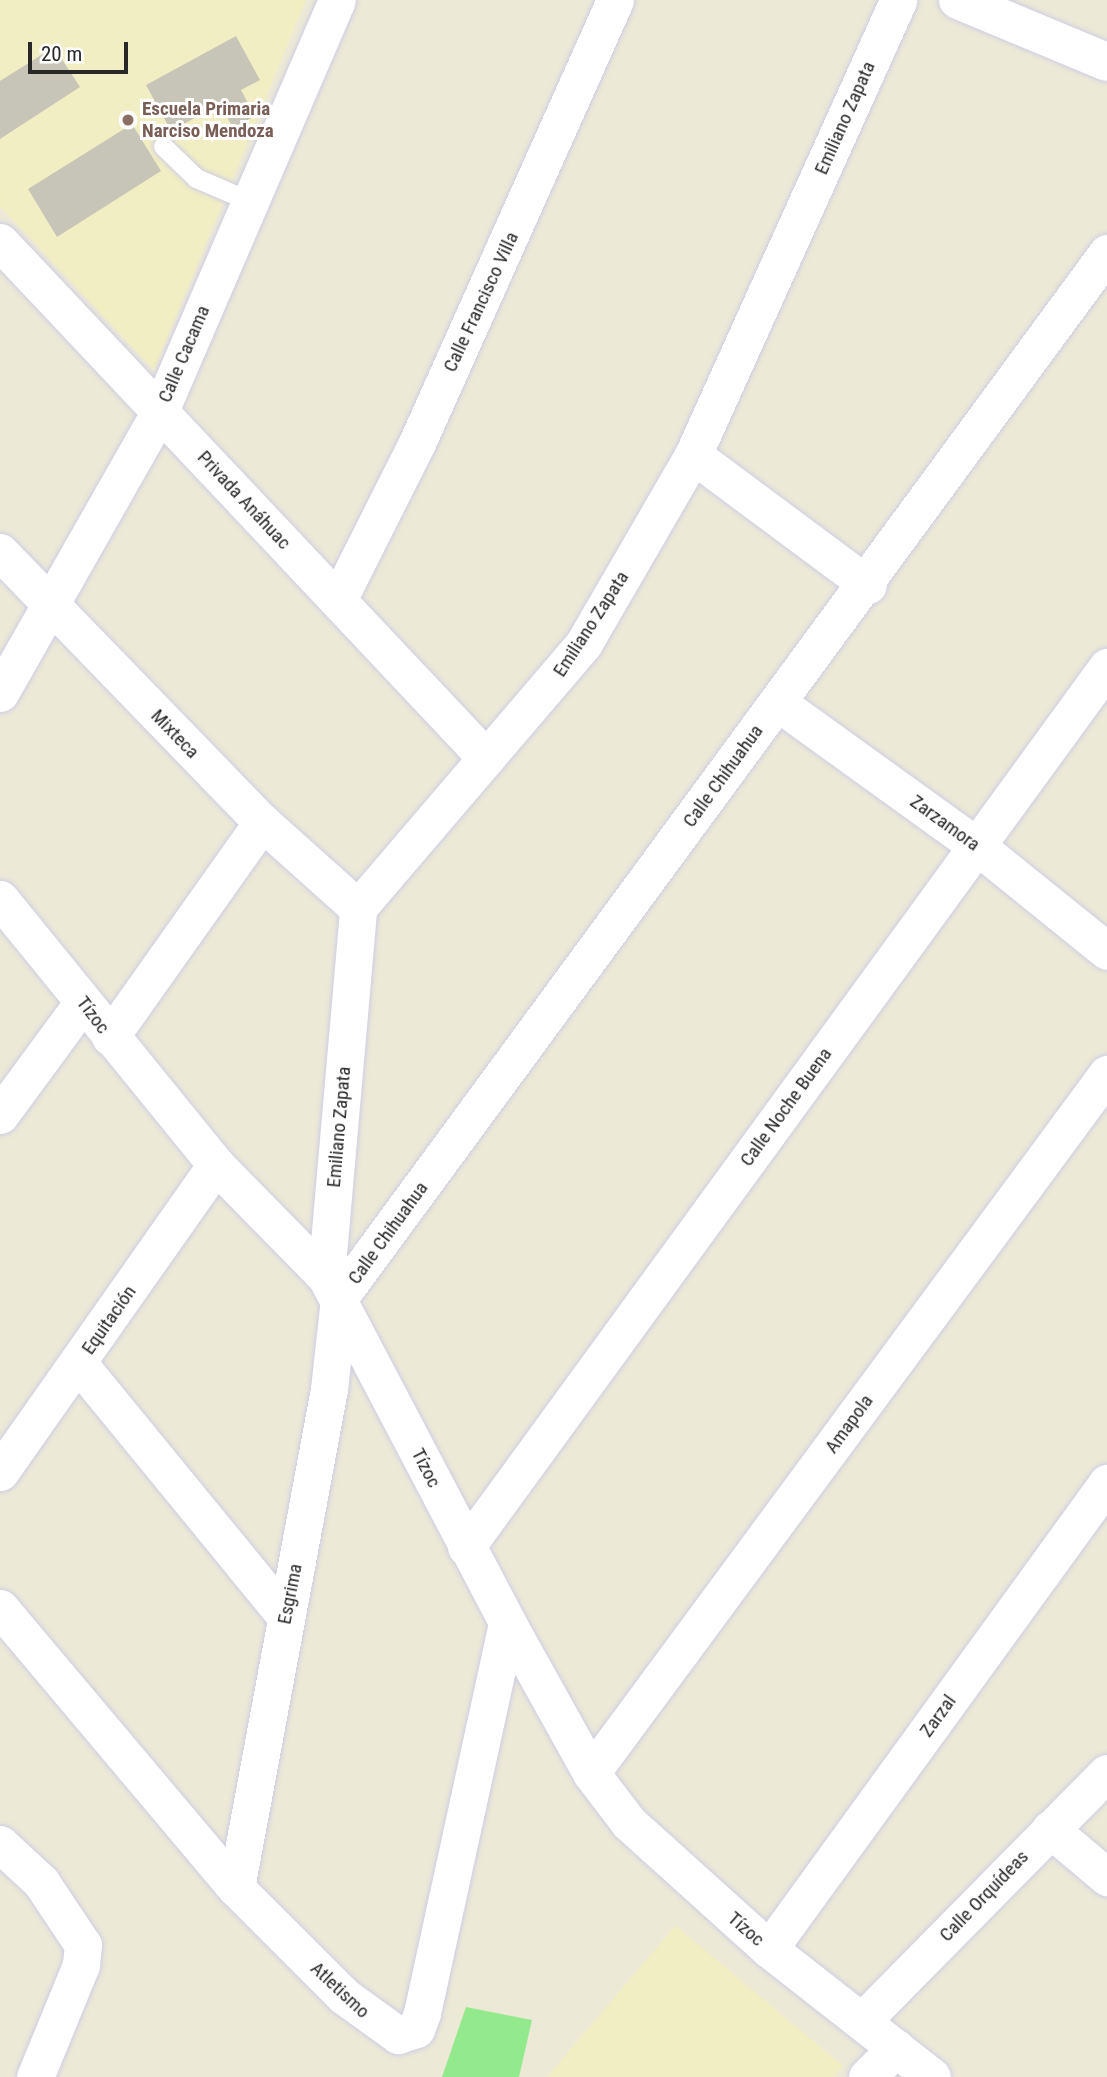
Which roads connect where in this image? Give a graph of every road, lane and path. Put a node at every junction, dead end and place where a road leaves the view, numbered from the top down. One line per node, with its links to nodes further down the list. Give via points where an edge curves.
1 (337, 0): 7 (street, Calle Cacama)
2 (615, 0): 14 (street, Calle Francisco Villa, via 423,431)
3 (898, 0): 11 (street, Emiliano Zapata)
4 (958, 0): 5 (street)
5 (1107, 62)
6 (163, 146): 7 (lane, via 195,178)
7 (250, 201): 10 (street, Calle Cacama)
8 (0, 242): 10 (street, Privada Anáhuac)
9 (1107, 253): 13 (street, Calle Chihuahua)
10 (160, 411): 14 (street, Privada Anáhuac); 15 (street, Calle Cacama)
11 (693, 455): 13 (street); 19 (street, Emiliano Zapata, via 584,643)
12 (0, 552): 15 (street, Mixteca)
13 (867, 585): 18 (street, Calle Chihuahua)
14 (338, 600): 19 (street, Privada Anáhuac)
15 (50, 605): 17 (street, Calle Cacama); 20 (street, Mixteca)
16 (1107, 667): 21 (street, Calle Noche Buena)
17 (0, 693)
18 (777, 702): 21 (street, Zarzamora); 30 (street, Calle Chihuahua)
19 (486, 758): 23 (street, Emiliano Zapata)
20 (262, 822): 23 (street, Mixteca); 26 (street)
21 (977, 846): 24 (street, Zarzamora); 34 (street, Calle Noche Buena)
22 (0, 899): 25 (street, Tízoc)
23 (358, 908): 30 (street, Emiliano Zapata)
24 (1107, 951)
25 (83, 1002): 26 (street, Tízoc); 28 (street)
26 (110, 1037): 29 (street, Tízoc)
27 (1107, 1074): 38 (street, Amapola)
28 (0, 1115)
29 (216, 1165): 30 (street, Tízoc); 31 (street, Equitación)
30 (333, 1288): 34 (street, Tízoc); 36 (street, Esgrima)
31 (79, 1364): 32 (street, Equitación); 36 (street)
32 (0, 1472)
33 (1107, 1483): 44 (street, Zarzal)
34 (466, 1547): 37 (street, Tízoc)
35 (0, 1608): 43 (street, Atletismo)
36 (286, 1618): 43 (street, Esgrima)
37 (507, 1622): 38 (street, Tízoc); 43 (street, Atletismo, via 416,2029 398,2035 382,2029)
38 (592, 1773): 44 (street, Tízoc, via 629,1823)
39 (1107, 1773): 40 (street, Calle Orquídeas)
40 (1050, 1829): 42 (street); 45 (street, Calle Orquídeas)
41 (0, 1844): 48 (street, via 41,1882 83,1945 81,1965)
42 (1107, 1877)
43 (236, 1888)
44 (769, 1949): 45 (street, Tízoc)
45 (863, 2021): 46 (street, Tízoc)
46 (896, 2048): 47 (street, Tízoc); 49 (street)
47 (930, 2076)
48 (35, 2077)
49 (867, 2077)

